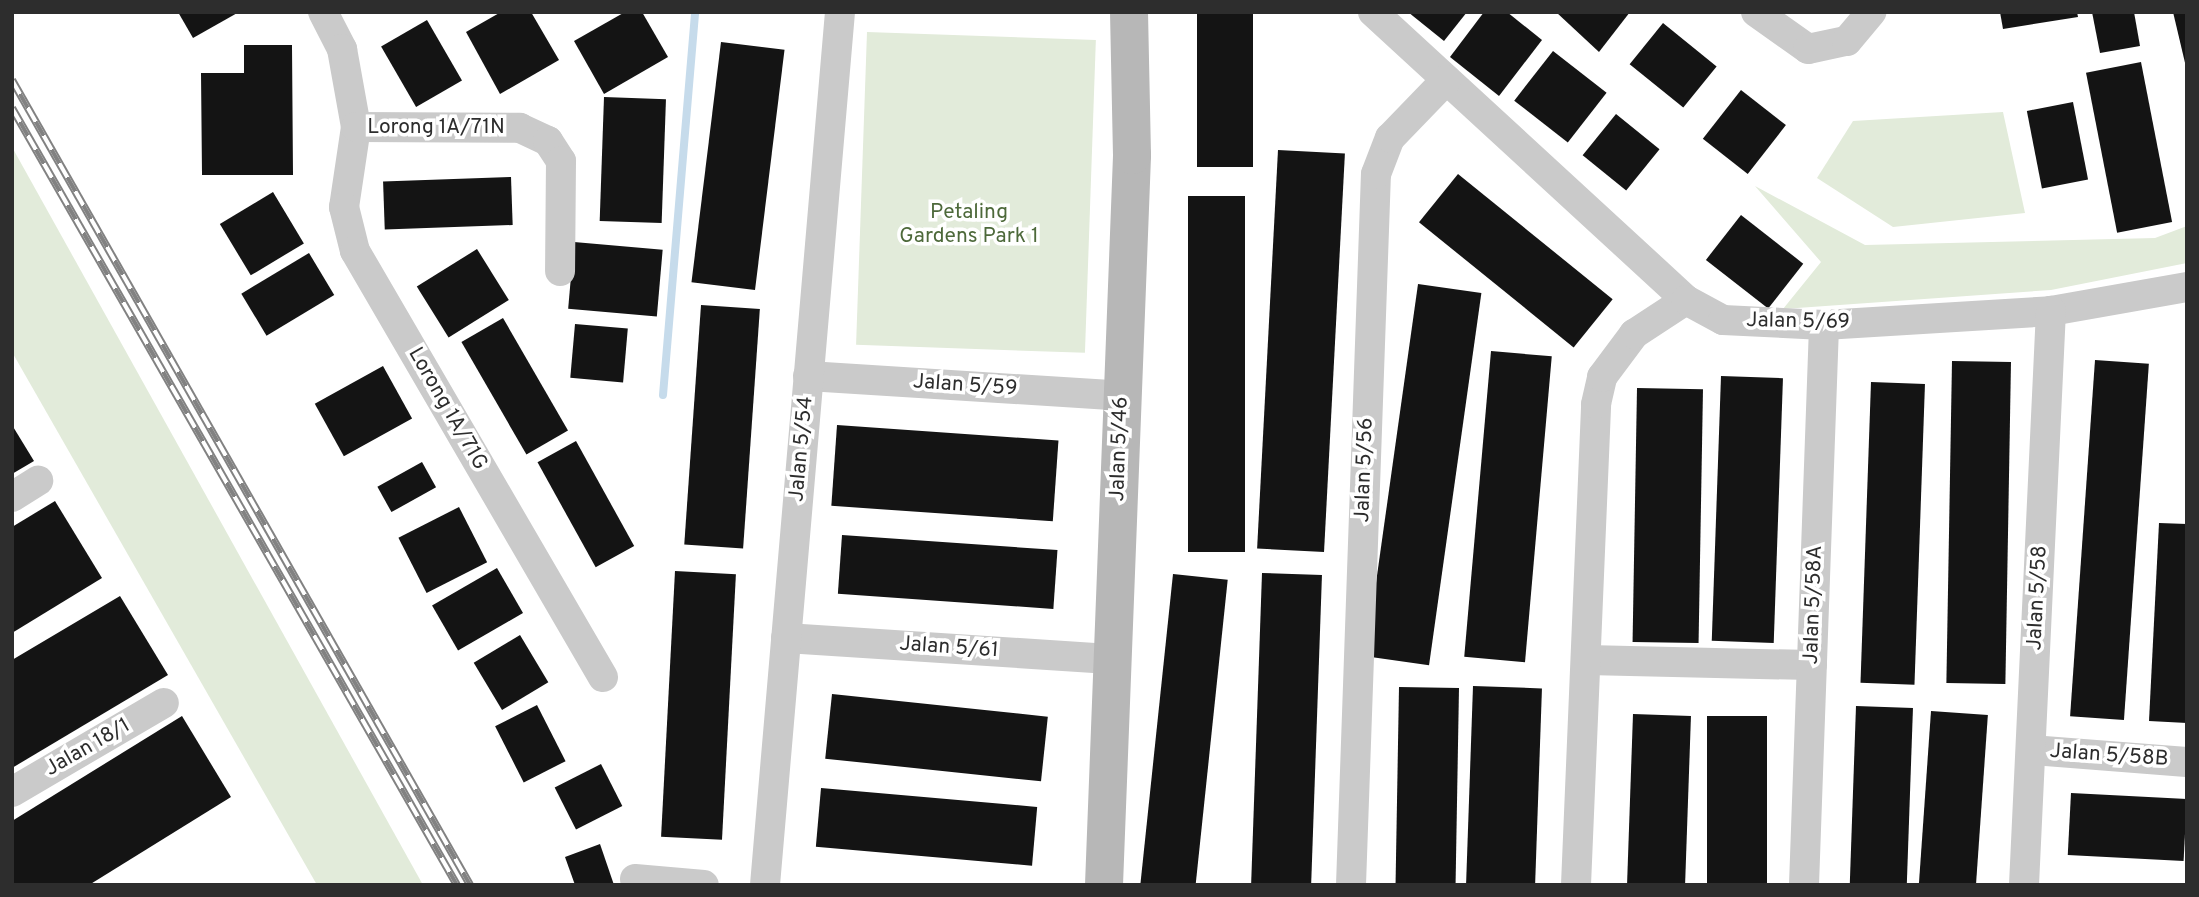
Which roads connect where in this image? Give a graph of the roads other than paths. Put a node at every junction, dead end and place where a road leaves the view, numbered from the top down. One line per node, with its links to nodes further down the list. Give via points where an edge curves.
1 (323, 12): 8 (street, Lorong 1A/71G, via 342,50)
2 (840, 12): 14 (street, Jalan 5/54)
3 (1128, 12): 15 (street, Jalan 5/46, via 1132,155)
4 (1373, 12): 7 (street)
5 (1756, 12): 6 (street, via 1798,46 1847,41)
6 (1871, 12)
7 (1446, 80): 11 (street); 31 (street, Jalan 5/56, via 1390,138 1376,174)
8 (356, 127): 9 (street, Lorong 1A/71N, via 520,128 548,141 561,160); 22 (street, Lorong 1A/71G, via 344,207 355,251)
9 (560, 271)
10 (2187, 287): 12 (street, Jalan 5/69)
11 (1686, 300): 13 (street, Jalan 5/69, via 1723,320); 20 (street, via 1634,334 1602,377)
12 (2051, 311): 13 (street, Jalan 5/69); 24 (street, Jalan 5/58)
13 (1824, 325): 21 (street, Jalan 5/58A)
14 (808, 376): 15 (street, Jalan 5/59); 18 (street, Jalan 5/54)
15 (1122, 396): 19 (street, Jalan 5/46)
16 (38, 481): 17 (street)
17 (12, 497)
18 (786, 638): 19 (street, Jalan 5/61); 29 (street, Jalan 5/54)
19 (1113, 659): 30 (street, Jalan 5/46)
20 (1587, 660): 21 (street); 32 (street)
21 (1812, 665): 33 (street, Jalan 5/58A)
22 (603, 677)
23 (164, 703): 26 (street, Jalan 18/1)
24 (2032, 750): 25 (street, Jalan 5/58B); 34 (street, Jalan 5/58)
25 (2187, 762)
26 (12, 792)
27 (635, 879): 28 (street)
28 (704, 885)
29 (765, 885)
30 (1104, 885)
31 (1351, 885)
32 (1576, 885)
33 (1804, 885)
34 (2024, 885)

